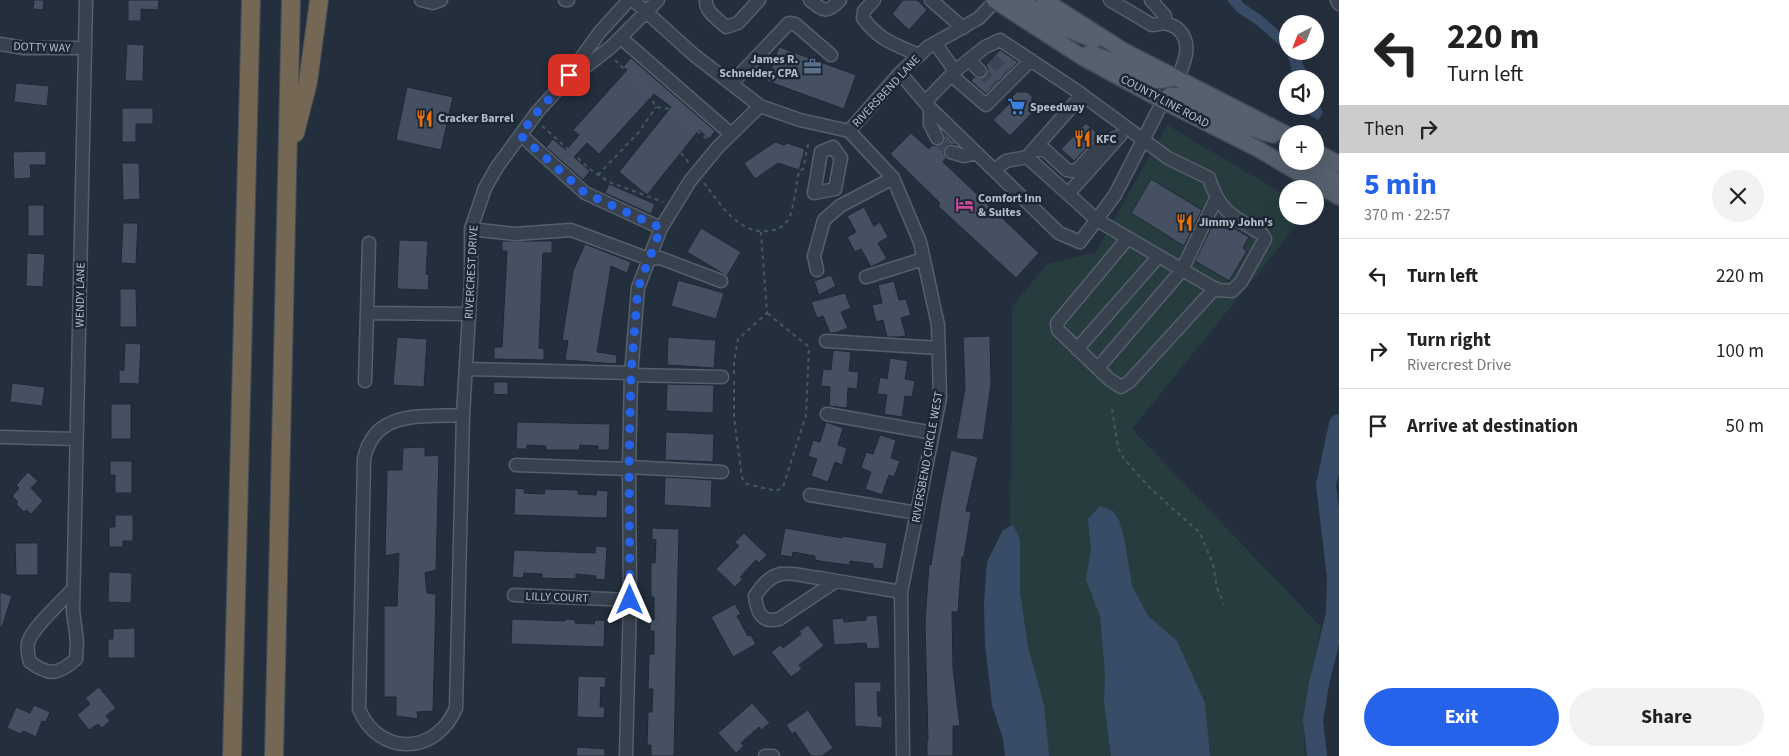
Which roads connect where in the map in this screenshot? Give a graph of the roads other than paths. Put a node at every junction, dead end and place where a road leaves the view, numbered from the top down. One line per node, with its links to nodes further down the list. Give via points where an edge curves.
1 (86, 0): 30 (street, WENDY LANE)
2 (251, 0): 110 (highway)
3 (291, 0): 64 (highway)
4 (319, 0): 64 (highway, via 308,82)
5 (421, 0): 6 (street, via 434,3)
6 (441, 0)
7 (628, 0): 43 (street, RIVERCREST DRIVE, via 599,33)
8 (633, 0): 23 (street)
9 (658, 0): 23 (street, RIVERCREST DRIVE)
10 (706, 0): 11 (street, via 708,11 726,27 738,23)
11 (759, 0)
12 (810, 0): 13 (street, via 821,10 834,7)
13 (840, 0)
14 (874, 0): 33 (street, via 864,11 863,18 870,28 883,40)
15 (931, 0): 25 (street)
16 (996, 0): 25 (street, RIVERSBEND LANE, via 979,18); 29 (main road, COUNTY LINE ROAD)
17 (1016, 0): 32 (main road, via 1062,28)
18 (1044, 0): 32 (main road, COUNTY LINE ROAD)
19 (1110, 0): 24 (street, via 1152,25)
20 (1151, 0): 24 (street, via 1165,16)
21 (1337, 0): 22 (street)
22 (1339, 4)
23 (647, 12): 26 (street, RIVERCREST DRIVE); 42 (street)
24 (1165, 23): 41 (street, via 1179,28 1186,40 1187,55)
25 (962, 28): 27 (street, RIVERSBEND LANE)
26 (621, 38): 43 (street, RIVERCREST DRIVE); 51 (street)
27 (935, 43): 33 (street, RIVERSBEND LANE); 40 (street)
28 (0, 44): 30 (street, DOTTY WAY, via 24,48)
29 (1063, 45): 41 (main road, via 1113,61 1148,80); 45 (main road, COUNTY LINE ROAD)
30 (85, 48): 99 (street, WENDY LANE)
31 (982, 50): 35 (street); 36 (street); 37 (street, via 1000,40)
32 (1124, 51): 41 (main road, COUNTY LINE ROAD)
33 (919, 55): 39 (street, RIVERSBEND LANE)
34 (831, 56): 42 (street, via 795,24 789,23)
35 (992, 59)
36 (968, 60): 38 (street); 40 (street)
37 (1030, 60): 40 (street, via 986,106); 44 (street)
38 (980, 71)
39 (900, 73): 46 (street); 48 (street, RIVERSBEND LANE)
40 (953, 73): 46 (street)
41 (1176, 78): 45 (main road); 49 (main road, COUNTY LINE ROAD)
42 (731, 84): 47 (street)
43 (561, 86): 52 (street, RIVERCREST DRIVE)
44 (1082, 95): 50 (street); 58 (street)
45 (1163, 101): 53 (main road, via 1171,95 1181,96 1243,126); 55 (street); 56 (main road, COUNTY LINE ROAD)
46 (928, 105): 54 (street, via 930,124); 61 (street)
47 (760, 106): 48 (street, via 800,120); 51 (street)
48 (845, 130): 57 (street); 67 (street, RIVERSBEND CIRCLE WEST)
49 (1279, 130)
50 (1124, 132): 55 (street); 58 (street, via 1100,145 1072,171 1045,150); 69 (street)
51 (731, 134): 74 (street, via 697,173)
52 (520, 135): 73 (street, RIVERCREST DRIVE, via 496,167); 74 (street, via 585,193)
53 (1279, 137)
54 (937, 138)
55 (1143, 140): 71 (street, via 1168,158 1209,178); 72 (street, via 1116,195)
56 (1240, 140): 60 (main road); 70 (main road, COUNTY LINE ROAD)
57 (834, 147)
58 (1033, 151): 65 (street, via 1006,161); 69 (street)
59 (951, 152): 61 (street, via 964,156)
60 (1279, 152)
61 (977, 153): 65 (street)
62 (1324, 156): 63 (main road)
63 (1339, 164)
64 (287, 165): 111 (highway)
65 (994, 170): 72 (street, via 1059,233 1080,242)
66 (1320, 170): 68 (main road)
67 (893, 178): 79 (street, RIVERSBEND CIRCLE WEST); 80 (street, via 840,206 824,220 814,256)
68 (1339, 182)
69 (1072, 189): 72 (street)
70 (1339, 197)
71 (1216, 199): 81 (street); 84 (street, via 1229,214 1265,239 1237,286 1232,290)
72 (1097, 220): 75 (street)
73 (471, 228): 78 (street, via 515,234 571,230); 86 (street, RIVERCREST DRIVE)
74 (661, 228): 78 (street)
75 (1128, 238): 77 (street); 89 (street, via 1057,323 1058,330)
76 (369, 242): 85 (street)
77 (1159, 256): 81 (street); 89 (street)
78 (649, 259): 83 (street, via 660,258); 92 (street, via 638,288)
79 (924, 259): 82 (street); 88 (street, RIVERSBEND CIRCLE WEST, via 938,325)
80 (816, 270)
81 (1182, 270): 84 (street); 90 (street)
82 (866, 277)
83 (721, 281)
84 (1215, 288): 90 (street, via 1129,382 1121,387)
85 (367, 313): 86 (street); 94 (street)
86 (468, 314): 91 (street, RIVERCREST DRIVE)
87 (826, 340): 88 (street)
88 (939, 348): 97 (street, RIVERSBEND CIRCLE WEST, via 940,398)
89 (1077, 350): 90 (street)
90 (1098, 368)
91 (466, 369): 92 (street); 96 (street, RIVERCREST DRIVE)
92 (631, 374): 93 (street); 101 (street)
93 (722, 378)
94 (365, 381)
95 (827, 414): 97 (street)
96 (463, 415): 96 (street, RIVERCREST DRIVE, via 456,708 444,729 433,739 410,748 398,746 374,735 363,721 359,709 366,447 372,435 396,420)
97 (933, 433): 104 (street, RIVERSBEND CIRCLE WEST)
98 (0, 437): 99 (street)
99 (76, 439): 106 (street, WENDY LANE)
100 (516, 466): 101 (street)
101 (629, 468): 102 (street); 109 (street)
102 (722, 472)
103 (810, 495): 104 (street)
104 (917, 513): 107 (street, RIVERSBEND CIRCLE WEST)
105 (836, 581): 105 (street, via 780,574 760,588 755,596 756,607 763,618 770,622 778,620); 107 (street)
106 (73, 589): 106 (street, WENDY LANE, via 29,640 30,662 40,670 52,673 64,670 76,659)
107 (901, 592): 115 (street, RIVERSBEND CIRCLE WEST)
108 (514, 595): 109 (street, LILLY COURT)
109 (630, 600): 112 (street)
110 (232, 756)
111 (274, 756)
112 (626, 756)
113 (765, 756): 114 (street)
114 (772, 756)
115 (903, 756)

